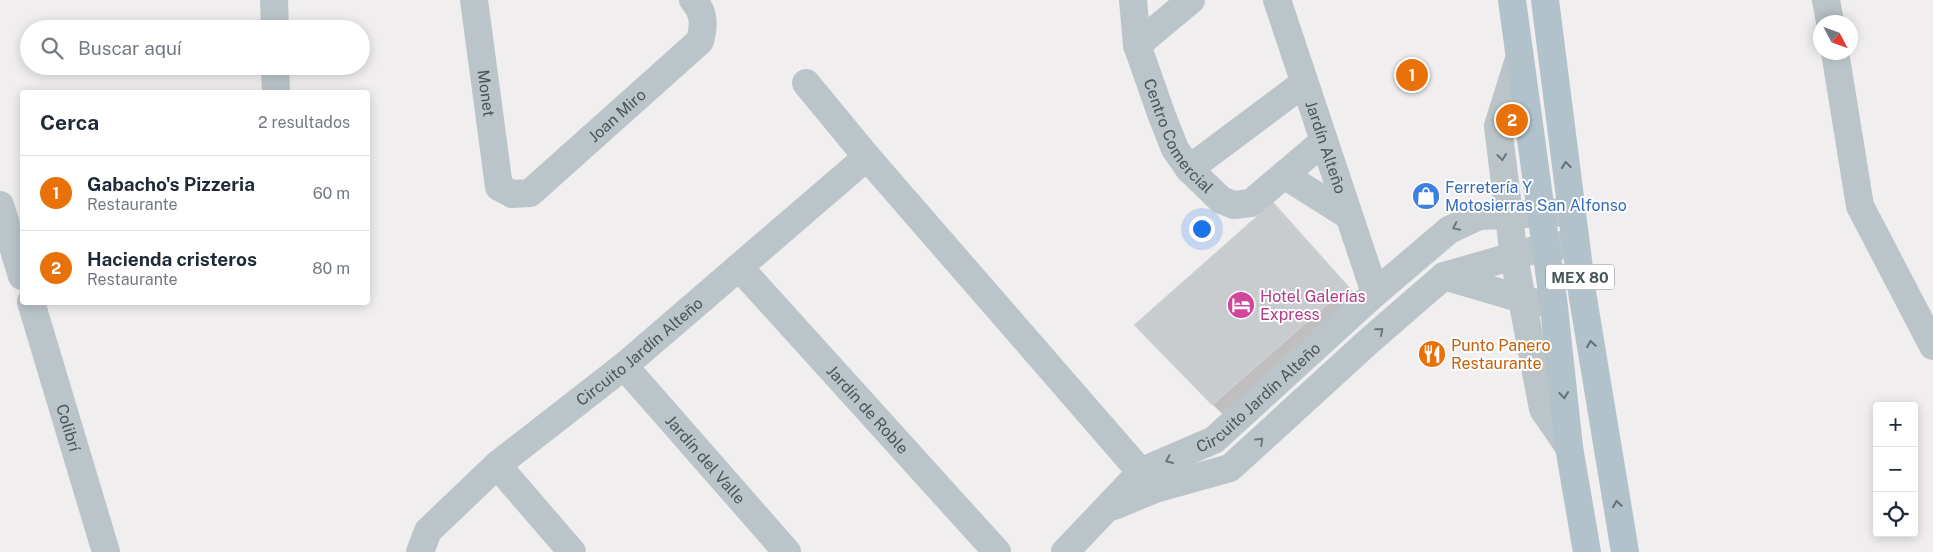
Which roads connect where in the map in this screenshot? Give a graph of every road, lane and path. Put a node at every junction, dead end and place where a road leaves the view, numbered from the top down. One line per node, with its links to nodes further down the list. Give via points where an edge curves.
1 (274, 0): 11 (street)
2 (474, 0): 23 (street, Monet)
3 (1133, 0): 12 (street, Centro Comercial)
4 (1192, 0): 12 (street)
5 (1277, 0): 17 (street, Jardín Alteño)
6 (1512, 0): 13 (main road, MEX 80)
7 (1545, 0): 24 (main road, MEX 80, one-way to 7)
8 (1826, 0): 10 (street)
9 (695, 2): 23 (street, Joan Miro, via 704,25 700,41 530,193 512,194)
10 (1829, 15)
11 (275, 20)
12 (1137, 45): 21 (street, Centro Comercial, via 1175,150)
13 (1519, 59): 25 (main road, MEX 80); 28 (street, one-way to 28, via 1498,126)
14 (1836, 60): 39 (street, via 1860,206)
15 (275, 75): 18 (street)
16 (806, 83): 20 (street)
17 (1304, 83): 19 (street, Jardín Alteño); 21 (street)
18 (276, 90)
19 (1324, 142): 22 (street, Centro Comercial); 27 (street, Jardín Alteño)
20 (867, 156): 32 (street, Circuito Jardín Alteño); 45 (street)
21 (1189, 169): 22 (street, Centro Comercial, via 1221,200 1234,205 1251,203)
22 (1284, 175): 27 (street)
23 (499, 187)
24 (1572, 212): 25 (street, Circuito Jardín Alteño); 29 (main road, MEX 80)
25 (1541, 214): 28 (street, Circuito Jardín Alteño); 30 (main road, MEX 80)
26 (7, 215): 33 (street)
27 (1349, 216): 35 (street, Jardín Alteño)
28 (1510, 216): 31 (street); 35 (street, Circuito Jardín Alteño, one-way to 35, via 1479,216 1449,230)
29 (1575, 241): 30 (street, Circuito Jardín Alteño); 53 (main road, MEX 80, one-way to 29)
30 (1545, 247): 31 (street, Circuito Jardín Alteño); 38 (main road, MEX 80)
31 (1514, 257): 34 (street, Circuito Jardín Alteño); 36 (street)
32 (739, 267): 40 (street, Circuito Jardín Alteño); 50 (street, Jardín de Roble)
33 (20, 268)
34 (1444, 276): 36 (street); 44 (street, Circuito Jardín Alteño, one-way to 34)
35 (1375, 293): 41 (street, Circuito Jardín Alteño)
36 (1521, 300): 38 (street); 42 (street, via 1543,409)
37 (31, 305): 46 (street, Colibrí)
38 (1554, 307): 42 (main road, MEX 80, one-way to 42)
39 (1933, 346)
40 (624, 366): 43 (street, Circuito Jardín Alteño); 49 (street, Jardín del Valle)
41 (1214, 440): 44 (street); 45 (street, Circuito Jardín Alteño, one-way to 45)
42 (1569, 447): 52 (main road, MEX 80)
43 (496, 465): 47 (street, Circuito Jardín Alteño, via 428,531); 48 (street)
44 (1230, 468): 45 (street, Circuito Jardín Alteño)
45 (1148, 480): 51 (street, Circuito Jardín Alteño, via 1104,511)
46 (106, 552)
47 (420, 552)
48 (572, 552)
49 (787, 552)
50 (997, 552)
51 (1065, 552)
52 (1587, 552)
53 (1625, 552)

